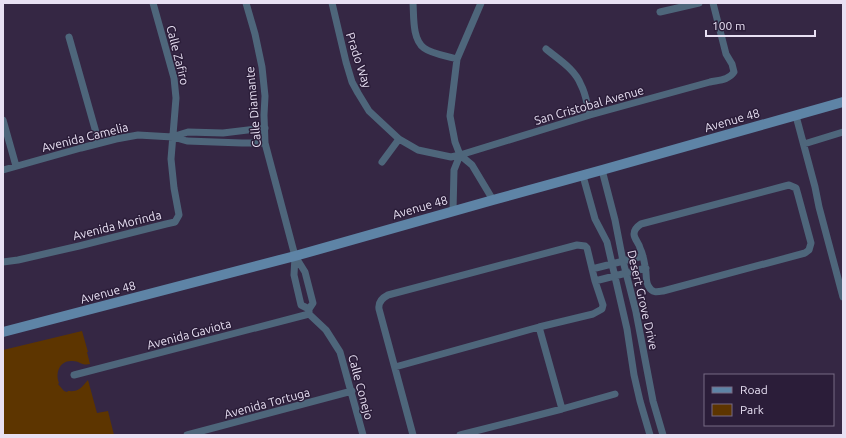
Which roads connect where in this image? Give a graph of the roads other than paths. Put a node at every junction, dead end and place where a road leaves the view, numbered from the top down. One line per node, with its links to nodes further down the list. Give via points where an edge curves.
1 (153, 3): 19 (street, Calle Zafiro, via 174,78 176,98)
2 (246, 3): 16 (street, Calle Diamante, via 262,67)
3 (332, 3): 20 (street, Prado Way, via 352,82 369,111)
4 (413, 3): 11 (street, via 415,30 420,43 424,48)
5 (481, 3): 11 (street)
6 (699, 3): 8 (street)
7 (713, 3): 13 (street, San Cristobal Avenue, via 726,54 734,72 731,76)
8 (660, 12)
9 (69, 37): 23 (street)
10 (546, 49): 13 (street, via 578,78)
11 (457, 59): 25 (street, via 450,116)
12 (843, 102): 14 (main road, Avenue 48)
13 (590, 115): 25 (street, San Cristobal Avenue)
14 (796, 116): 24 (street); 29 (main road, Avenue 48)
15 (3, 120): 27 (street)
16 (265, 128): 17 (street, Avenida Camelia); 22 (street, Calle Diamante)
17 (231, 132): 19 (street, Avenida Camelia, via 188,132); 21 (street)
18 (843, 132): 24 (street)
19 (173, 137): 21 (street, Avenida Camelia, via 187,141); 23 (street, Avenida Camelia, via 138,135); 38 (street, Avenida Morinda, via 171,159 179,215 175,222)
20 (399, 139): 25 (street, Prado Way, via 418,150 451,157); 26 (street)
21 (231, 142): 22 (street, Avenida Camelia)
22 (265, 142): 35 (street, Calle Diamante)
23 (100, 143): 27 (street, Avenida Camelia)
24 (804, 144): 45 (street)
25 (460, 155): 31 (street, via 472,165); 32 (street, via 454,170)
26 (382, 162)
27 (16, 166): 28 (street, Avenida Camelia)
28 (3, 170)
29 (602, 170): 30 (main road, Avenue 48); 33 (street, Desert Grove Drive)
30 (583, 176): 31 (main road, Avenue 48); 34 (street, Desert Grove Drive, via 595,219)
31 (493, 200): 32 (main road, Avenue 48)
32 (454, 211): 35 (main road, Avenue 48)
33 (618, 239): 34 (street); 37 (street, Desert Grove Drive)
34 (607, 242): 39 (street, Desert Grove Drive)
35 (295, 256): 46 (street, Calle Conejo, via 294,275 302,305); 46 (street, via 305,272 313,302); 48 (main road, Avenue 48)
36 (643, 256): 37 (street); 40 (street); 40 (street, via 634,235 641,224 789,185 796,188 811,243 809,250 657,292 647,284)
37 (623, 261): 39 (street); 42 (street, Desert Grove Drive)
38 (3, 262)
39 (612, 264): 41 (street); 43 (street, Desert Grove Drive)
40 (646, 268): 42 (street)
41 (592, 269): 44 (street); 49 (street, via 587,248 577,245 388,295 379,302 379,309)
42 (625, 273): 43 (street); 59 (street, Desert Grove Drive)
43 (615, 276): 44 (street); 58 (street, Desert Grove Drive, via 634,375)
44 (595, 281): 47 (street, via 602,309 593,314)
45 (843, 297)
46 (309, 311): 50 (street, Avenida Gaviota); 51 (street, Calle Conejo, via 326,330 340,352)
47 (539, 327): 49 (street); 53 (street)
48 (3, 332)
49 (395, 367): 56 (street)
50 (74, 375)
51 (352, 391): 54 (street, Avenida Tortuga); 55 (street, Calle Conejo)
52 (615, 394): 53 (street)
53 (562, 409): 57 (street)
54 (187, 435)
55 (363, 435)
56 (413, 435)
57 (460, 435)
58 (650, 435)
59 (663, 435)

